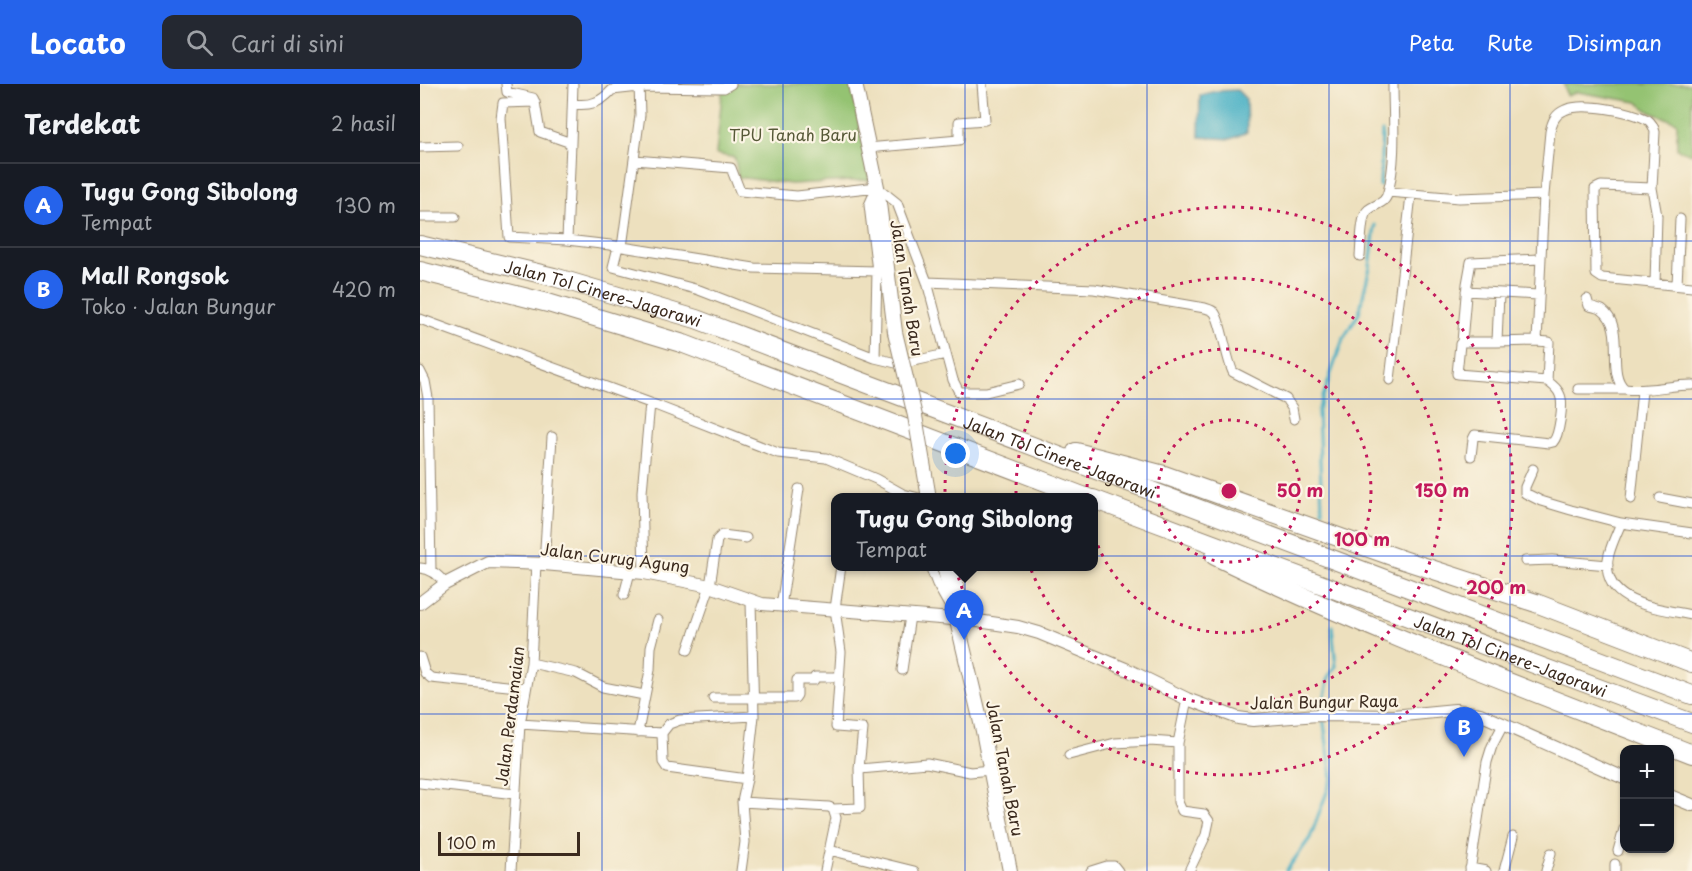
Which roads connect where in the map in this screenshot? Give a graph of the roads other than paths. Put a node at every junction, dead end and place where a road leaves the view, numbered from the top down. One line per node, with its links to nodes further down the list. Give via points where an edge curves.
1 (506, 84): 8 (street, via 507,92 533,98)
2 (573, 84): 9 (street)
3 (731, 84): 7 (street, via 724,88)
4 (855, 84): 13 (main road, Jalan Tanah Baru)
5 (982, 84): 13 (street, via 985,120 959,122 959,140)
6 (1393, 84): 17 (street, via 1393,153)
7 (639, 85): 9 (street, via 612,90 590,106); 14 (street)
8 (535, 102): 10 (street, via 540,132); 23 (street, via 503,103 509,237)
9 (573, 104): 10 (street)
10 (571, 143): 23 (street)
11 (458, 146): 12 (street)
12 (420, 147)
13 (867, 148): 15 (main road, Jalan Tanah Baru)
14 (635, 160): 15 (street, via 731,168 740,191 797,195); 25 (street)
15 (877, 187): 29 (street, via 869,205); 30 (street, via 897,203); 61 (main road, Jalan Tanah Baru, bridge, via 895,332)
16 (1652, 188): 19 (street, via 1655,132 1648,120 1578,106 1558,114 1552,123); 31 (street, via 1658,216); 31 (street, via 1595,189 1596,274 1602,278)
17 (1388, 192): 18 (street); 26 (street, via 1386,199 1364,216)
18 (1411, 195): 19 (street); 45 (street)
19 (1544, 195): 27 (street)
20 (420, 217): 21 (street)
21 (454, 217)
22 (1680, 219): 32 (street)
23 (567, 240): 25 (street)
24 (420, 245): 55 (highway, Jalan Tol Cinere–Jagorawi, via 554,277 696,319)
25 (617, 246): 29 (street, via 753,268); 43 (street, via 613,267 699,290)
26 (1360, 256)
27 (1541, 259): 34 (street, via 1473,261); 36 (street)
28 (420, 271): 62 (highway, Jalan Tol Cinere–Jagorawi, via 548,303 684,344)
29 (877, 271): 43 (street)
30 (927, 282): 42 (street); 54 (street, via 1094,289 1206,308 1219,321 1233,372 1286,399)
31 (1655, 283): 32 (street)
32 (1677, 285): 33 (street)
33 (1692, 287)
34 (1466, 291): 35 (street); 40 (street)
35 (1499, 294): 36 (street); 41 (street)
36 (1538, 295): 39 (street)
37 (1587, 299): 50 (street, via 1588,306 1609,318 1614,332 1617,380)
38 (420, 320): 53 (street)
39 (1537, 341): 41 (street); 46 (street, via 1547,341 1549,345)
40 (1462, 342): 41 (street); 46 (street, via 1456,372 1460,375)
41 (1497, 342)
42 (946, 354): 43 (street, via 900,364); 47 (street, via 959,392 986,392)
43 (875, 358)
44 (420, 371): 52 (street, via 426,381)
45 (1390, 380)
46 (1547, 381): 57 (street, via 1561,399 1555,440 1549,443 1477,435)
47 (1019, 384)
48 (1692, 385): 51 (street)
49 (1578, 389): 50 (street)
50 (1625, 389): 51 (street)
51 (1642, 391): 64 (street)
52 (424, 398): 75 (street)
53 (650, 403): 60 (street, via 778,453 826,458); 81 (street, via 642,492)
54 (1294, 419)
55 (973, 424): 96 (highway, via 1164,476 1536,603); 101 (highway, Jalan Tol Cinere–Jagorawi)
56 (552, 437): 72 (street, Jalan Perdamaian)
57 (1471, 456)
58 (1533, 469): 68 (street, via 1525,487 1528,495)
59 (799, 489): 87 (street)
60 (899, 493)
61 (928, 493)
62 (1075, 493)
63 (1660, 498): 66 (street)
64 (1631, 499)
65 (1098, 501): 67 (highway, Jalan Tol Cinere–Jagorawi)
66 (1692, 504)
67 (1113, 507): 106 (highway, Jalan Tol Cinere–Jagorawi); 112 (highway, via 1305,598)
68 (1621, 523): 69 (street); 73 (street)
69 (1692, 532)
70 (746, 538): 83 (street, via 722,535 717,540)
71 (1525, 561): 73 (street)
72 (540, 564): 80 (street, Jalan Curug Agung); 82 (street, Jalan Curug Agung, via 488,562); 95 (street, Jalan Perdamaian)
73 (1608, 565): 89 (street, via 1612,586 1625,597)
74 (420, 568): 75 (street)
75 (431, 571): 82 (street)
76 (841, 571): 88 (street)
77 (932, 571): 92 (street)
78 (945, 571): 92 (main road, Jalan Tanah Baru)
79 (956, 571): 92 (street, via 961,594)
80 (630, 572): 81 (street, Jalan Curug Agung); 84 (street)
81 (644, 573): 83 (street, Jalan Curug Agung)
82 (445, 584): 86 (street, Jalan Curug Agung)
83 (710, 586): 85 (street, Jalan Curug Agung); 93 (street)
84 (624, 595)
85 (751, 602): 87 (street, Jalan Curug Agung); 103 (street)
86 (420, 603)
87 (781, 606): 88 (street, Jalan Curug Agung)
88 (836, 609): 90 (street, Jalan Curug Agung); 98 (street, via 841,652)
89 (1692, 615)
90 (910, 616): 92 (street, Jalan Curug Agung); 97 (street)
91 (658, 620): 100 (street)
92 (957, 620): 104 (street, Jalan Bungur Raya, via 992,622 1039,633); 115 (main road, Jalan Tanah Baru)
93 (688, 650)
94 (420, 657): 99 (street, via 431,678)
95 (531, 663): 99 (street, Jalan Perdamaian); 100 (street, via 576,673 603,687)
96 (1692, 663)
97 (902, 670)
98 (839, 677): 103 (street, via 797,680 795,698); 114 (street, via 836,727 863,728)
99 (526, 687): 107 (street, Jalan Perdamaian)
100 (644, 695): 109 (street)
101 (1692, 695)
102 (713, 698): 103 (street)
103 (753, 699): 105 (street)
104 (1187, 699): 108 (street, Jalan Bungur Raya, via 1238,718 1393,716 1455,710 1480,714); 111 (street)
105 (754, 716): 110 (street, via 680,720 669,724); 117 (street)
106 (1692, 723)
107 (520, 724): 109 (street); 119 (street, Jalan Perdamaian)
108 (1503, 725): 116 (street, Jalan Bungur Raya); 129 (street, via 1487,762)
109 (638, 732): 110 (street)
110 (662, 733): 117 (street, via 663,762 667,768)
111 (1178, 743): 113 (street, via 1115,743); 137 (street, via 1179,806 1182,811 1204,814 1209,821)
112 (1692, 754)
113 (1069, 755)
114 (860, 769): 115 (street, via 927,763 970,772); 123 (street, via 860,808)
115 (990, 770): 134 (main road, Jalan Tanah Baru)
116 (1620, 776)
117 (747, 779): 121 (street)
118 (420, 783): 119 (street)
119 (515, 794): 130 (street, Jalan Perdamaian)
120 (1674, 798): 122 (street)
121 (742, 802): 123 (street); 131 (street, via 745,842)
122 (1692, 805)
123 (833, 809): 126 (street, via 836,818)
124 (1513, 837): 139 (street)
125 (1620, 844): 127 (street)
126 (829, 850): 132 (street); 133 (street)
127 (1618, 851)
128 (1551, 853): 140 (street)
129 (1470, 870): 138 (street)
130 (511, 871)
131 (741, 871)
132 (825, 871)
133 (914, 871)
134 (1010, 871)
135 (1091, 871): 136 (street, via 1107,866)
136 (1118, 871)
137 (1189, 871)
138 (1486, 871)
139 (1504, 871)
140 (1546, 871)

